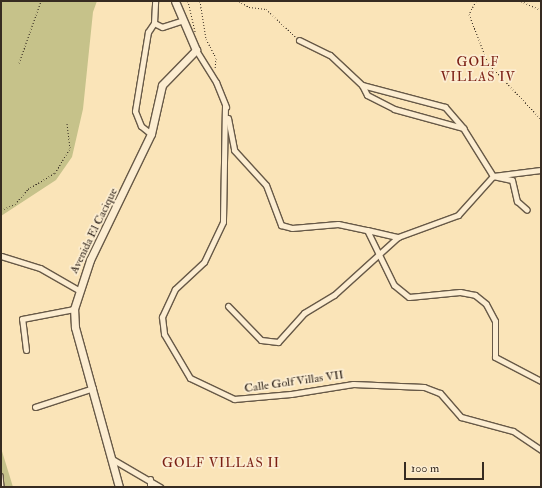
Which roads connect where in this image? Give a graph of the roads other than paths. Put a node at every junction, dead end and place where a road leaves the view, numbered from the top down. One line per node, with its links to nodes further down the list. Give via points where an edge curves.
1 (155, 1): 4 (street)
2 (175, 1): 3 (street)
3 (181, 21): 4 (street, via 162,27); 6 (street)
4 (154, 23): 10 (street, via 148,32 135,111 141,126)
5 (299, 40): 7 (street, via 330,55)
6 (196, 50): 8 (street, via 211,73); 10 (street, Avenida El Cacique, via 162,85)
7 (362, 85): 9 (street, via 367,95 394,109); 9 (street, via 436,103 445,107)
8 (225, 105): 14 (street, via 234,150 266,186 281,225 292,228 338,224); 25 (street, Calle Golf Villas VII, via 223,222 204,262 175,289 162,317 164,334 190,378 234,399 291,394 354,384 424,387 440,393 461,417 513,431)
9 (463, 128): 12 (street)
10 (151, 134): 18 (street, Avenida El Cacique, via 90,260)
11 (541, 170): 12 (street)
12 (493, 176): 13 (street, via 512,180 517,201); 15 (street, via 458,215)
13 (527, 210)
14 (367, 230): 15 (street); 16 (street)
15 (398, 237): 16 (street)
16 (377, 254): 19 (street, via 334,295 301,316 278,342 261,340); 22 (street, via 403,295 416,298 460,292 480,299 495,321 495,357)
17 (1, 256): 18 (street, via 40,268)
18 (80, 291): 20 (street, Avenida El Cacique)
19 (228, 306)
20 (74, 309): 21 (street, via 22,320); 23 (street, Avenida El Cacique, via 75,327)
21 (26, 350)
22 (541, 381)
23 (93, 388): 24 (street); 26 (street, Avenida El Cacique)
24 (35, 407)
25 (541, 450)
26 (112, 459): 28 (street); 30 (street, Avenida El Cacique)
27 (1, 475): 29 (lane)
28 (150, 479): 31 (street); 32 (street)
29 (2, 487)
30 (119, 487)
31 (150, 487)
32 (160, 487)

